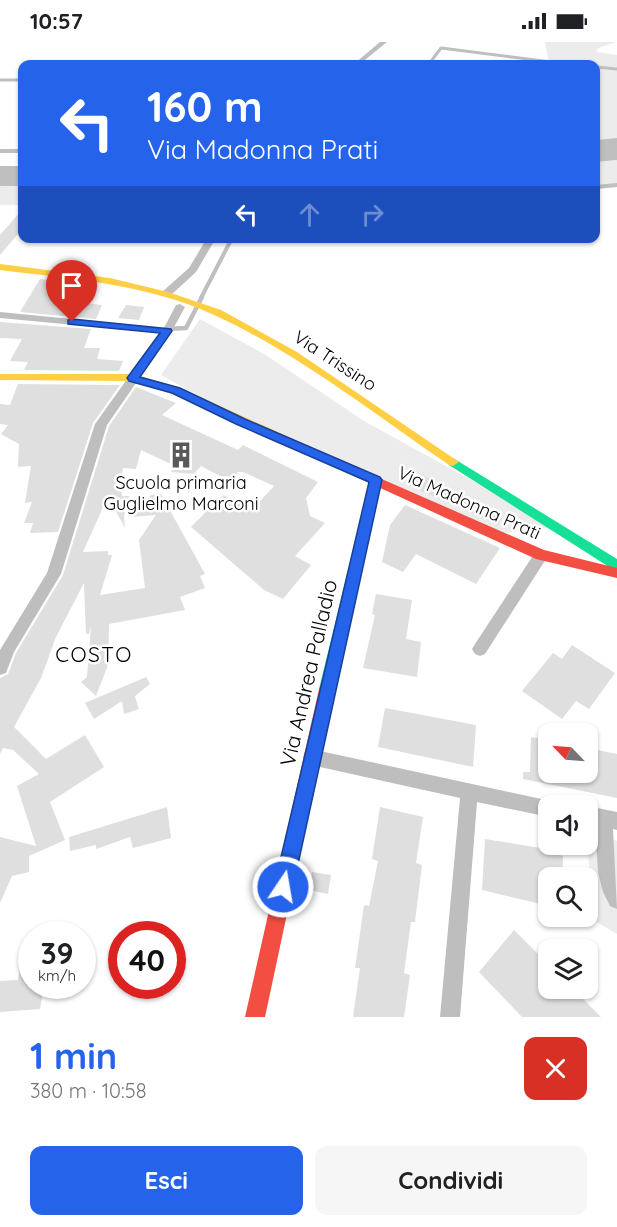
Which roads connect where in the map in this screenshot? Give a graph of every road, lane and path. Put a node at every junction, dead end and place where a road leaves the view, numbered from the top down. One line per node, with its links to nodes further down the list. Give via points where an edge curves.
1 (384, 42): 2 (street)
2 (362, 60)
3 (0, 151): 4 (street)
4 (18, 151)
5 (209, 243): 7 (street, via 193,270)
6 (0, 267): 7 (street, Via Trissino, via 109,279)
7 (166, 294): 14 (street, Via Trissino, via 250,328 339,384)
8 (180, 307): 10 (street)
9 (0, 315): 10 (street)
10 (167, 331): 12 (street)
11 (0, 377): 12 (street, Via Madonna Prati)
12 (133, 378): 13 (street, Via Madonna Prati, via 176,391); 21 (street, via 100,424 54,574)
13 (376, 480): 14 (street, Via Madonna Prati); 23 (street, Via Andrea Palladio)
14 (537, 537): 15 (street, Via Madonna Prati); 17 (street, Via Trissino)
15 (541, 555): 16 (street, Via Madonna Prati); 20 (street)
16 (559, 559): 18 (street, Via Madonna Prati); 19 (street, via 590,578)
17 (617, 566)
18 (617, 573)
19 (617, 587)
20 (480, 649)
21 (4, 652): 22 (street)
22 (0, 668)
23 (311, 757): 24 (street); 28 (street, Via Andrea Palladio)
24 (469, 792): 25 (street); 29 (street)
25 (538, 806)
26 (603, 818): 27 (street, via 608,872)
27 (617, 899)
28 (255, 1017)
29 (450, 1017)

